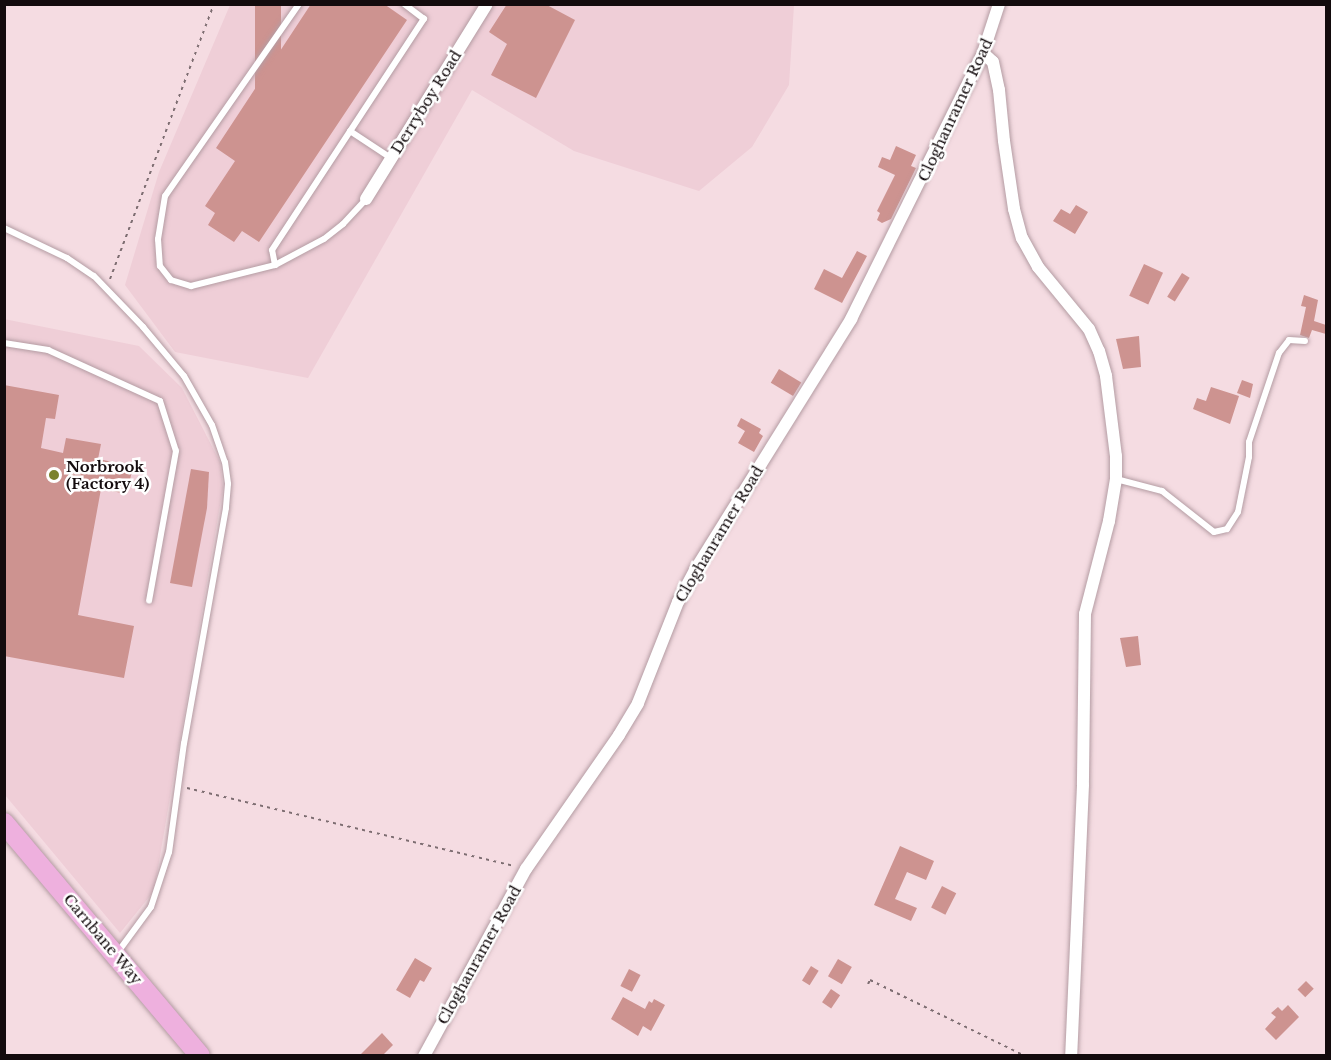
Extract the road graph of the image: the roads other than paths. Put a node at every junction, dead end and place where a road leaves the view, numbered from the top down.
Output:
1 (300, 4) edge
2 (404, 4) edge
3 (487, 4) edge
4 (999, 4) edge
5 (983, 53) junction
6 (350, 131) junction
7 (392, 158) junction
8 (366, 199) joint
9 (4, 228) edge
10 (275, 265) junction
11 (1305, 341) dead end
12 (4, 343) edge
13 (1116, 479) junction
14 (149, 601) dead end
15 (4, 823) edge
16 (116, 955) junction
17 (200, 1056) edge
18 (424, 1056) edge
19 (1071, 1056) edge

1 - 10 lane
2 - 6 lane
3 - 7 street, Derryboy Road
4 - 5 street, Cloghanramer Road
5 - 13 street
5 - 18 street, Cloghanramer Road
6 - 7 lane
6 - 10 lane
7 - 8 street, Derryboy Road
8 - 10 lane
9 - 16 lane
11 - 13 lane
12 - 14 lane
13 - 19 street
15 - 16 highway, Carnbane Way
16 - 17 highway, Carnbane Way

